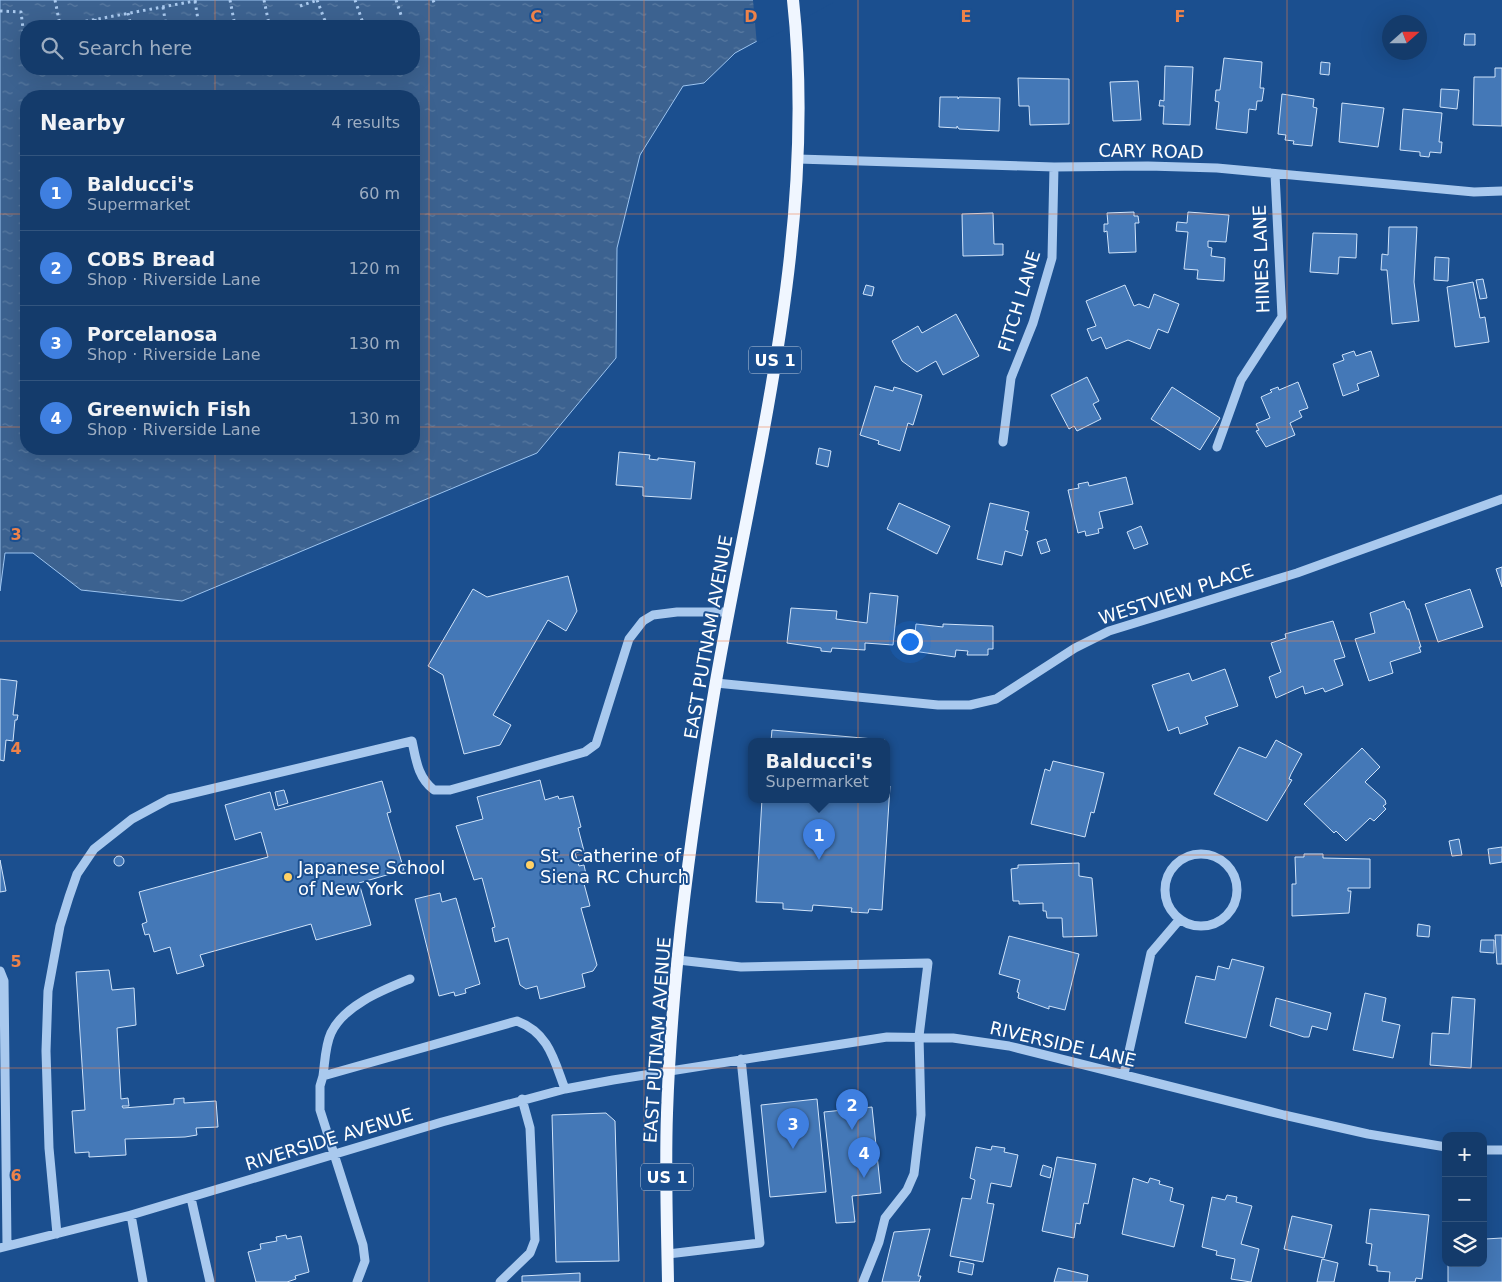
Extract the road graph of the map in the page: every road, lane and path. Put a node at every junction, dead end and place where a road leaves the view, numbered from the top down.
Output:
1 (55, 0) edge
2 (197, 0) edge
3 (230, 0) edge
4 (264, 0) edge
5 (318, 0) edge
6 (355, 0) edge
7 (396, 0) edge
8 (433, 0) edge
9 (793, 0) edge
10 (435, 5) dead end
11 (300, 6) dead end
12 (163, 7) junction
13 (0, 11) edge
14 (128, 13) junction
15 (95, 18) joint
16 (402, 18) dead end
17 (23, 20) edge
18 (59, 20) edge
19 (85, 20) edge
20 (129, 20) edge
21 (165, 20) edge
22 (199, 20) edge
23 (234, 20) edge
24 (268, 20) edge
25 (325, 20) edge
26 (362, 20) edge
27 (798, 159) junction
28 (1054, 168) junction
29 (1274, 174) junction
30 (1502, 191) edge
31 (1003, 442) dead end
32 (1217, 447) dead end
33 (1502, 499) edge
34 (729, 612) junction
35 (716, 683) junction
36 (1180, 919) junction
37 (678, 960) junction
38 (0, 971) edge
39 (410, 979) dead end
40 (919, 1036) junction
41 (741, 1059) junction
42 (669, 1072) junction
43 (1124, 1074) junction
44 (324, 1076) junction
45 (565, 1089) junction
46 (522, 1099) junction
47 (1442, 1146) edge
48 (1487, 1150) edge
49 (1502, 1150) edge
50 (335, 1156) junction
51 (191, 1198) junction
52 (131, 1215) junction
53 (58, 1234) junction
54 (3, 1247) edge
55 (668, 1254) junction
56 (143, 1282) edge
57 (210, 1282) edge
58 (357, 1282) edge
59 (500, 1282) edge
60 (668, 1282) edge
61 (863, 1282) edge

1 - 18 path
2 - 12 path
2 - 22 path
3 - 23 path
4 - 24 path
5 - 11 path
5 - 25 path
6 - 26 path
7 - 16 path
8 - 10 path
9 - 27 main road, EAST PUTNAM AVENUE / US 1
12 - 14 path
12 - 21 path
13 - 17 path
14 - 15 path
14 - 20 path
15 - 19 path
27 - 28 street, CARY ROAD
27 - 34 main road, EAST PUTNAM AVENUE / US 1
28 - 29 street, CARY ROAD
28 - 31 street, FITCH LANE
29 - 30 street, CARY ROAD
29 - 32 street, HINES LANE
33 - 35 street, WESTVIEW PLACE
34 - 35 main road, EAST PUTNAM AVENUE / US 1
34 - 53 street
35 - 37 main road, EAST PUTNAM AVENUE / US 1
36 - 36 street
36 - 43 street
37 - 40 street
37 - 42 main road, EAST PUTNAM AVENUE / US 1
38 - 54 street
39 - 44 street
40 - 41 street, RIVERSIDE LANE
40 - 43 street, RIVERSIDE LANE
40 - 61 street
41 - 42 street, RIVERSIDE LANE
41 - 55 street
42 - 45 street, RIVERSIDE AVENUE
42 - 55 main road, EAST PUTNAM AVENUE / US 1
43 - 47 street, RIVERSIDE LANE
44 - 45 street
44 - 50 street
45 - 46 street, RIVERSIDE AVENUE
46 - 50 street, RIVERSIDE AVENUE
46 - 59 street
48 - 49 street
50 - 51 street, RIVERSIDE AVENUE
50 - 58 street
51 - 52 street, RIVERSIDE AVENUE
51 - 57 street
52 - 53 street, RIVERSIDE AVENUE
52 - 56 street
53 - 54 street, RIVERSIDE AVENUE
55 - 60 main road, EAST PUTNAM AVENUE / US 1

